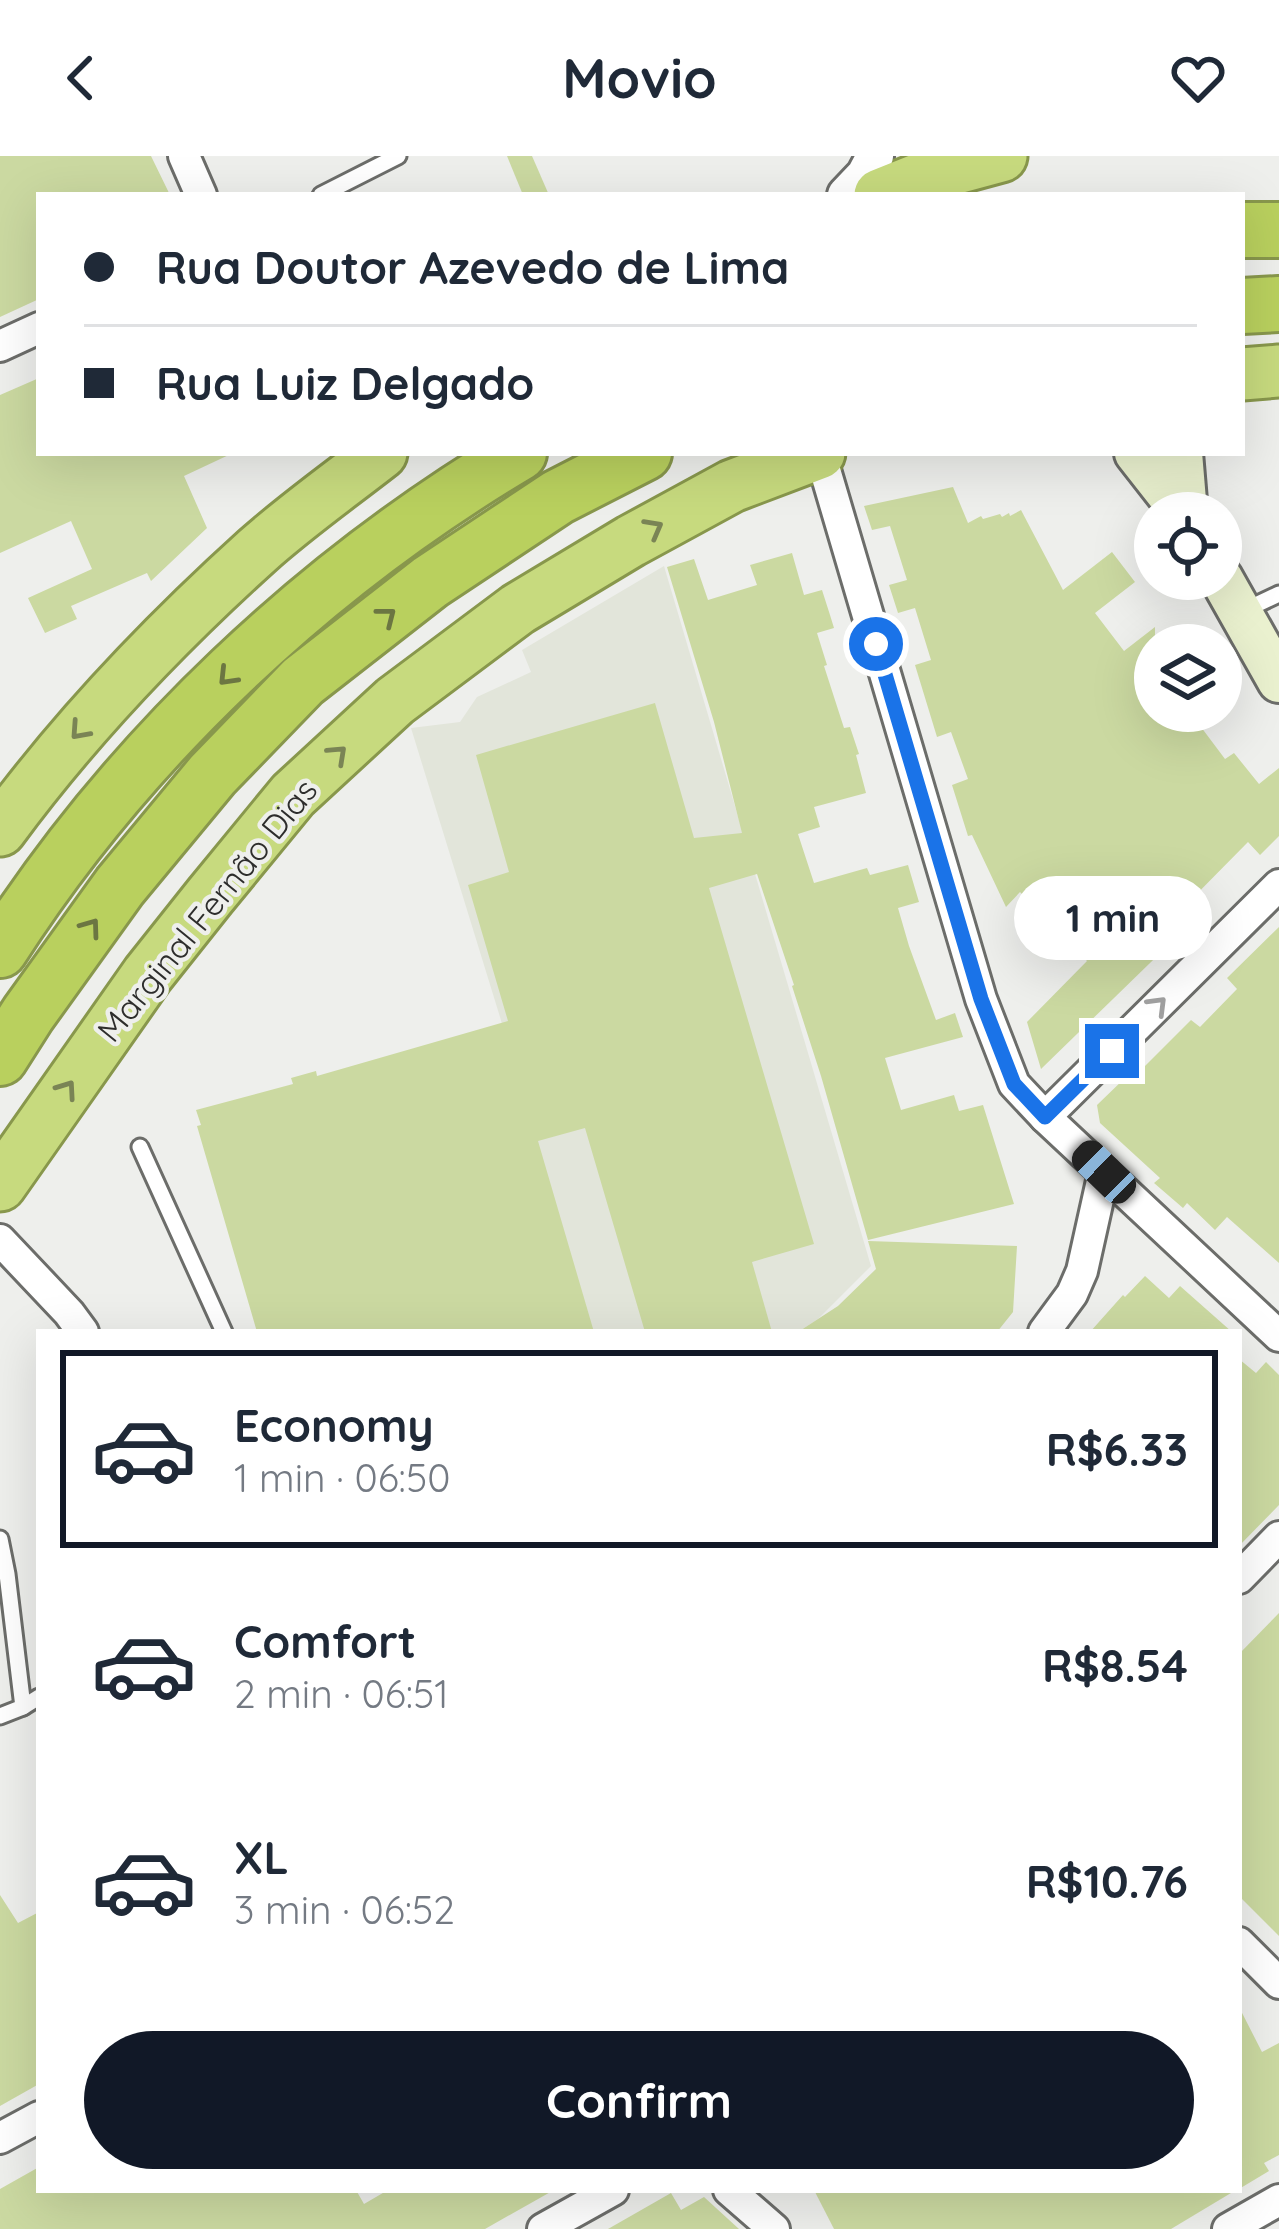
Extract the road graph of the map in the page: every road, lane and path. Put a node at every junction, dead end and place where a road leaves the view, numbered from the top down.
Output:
1 (184, 156) edge
2 (398, 156) edge
3 (875, 156) edge
4 (989, 156) edge
5 (1001, 156) edge
6 (200, 192) edge
7 (326, 192) edge
8 (849, 192) edge
9 (887, 192) edge
10 (1245, 230) edge
11 (1279, 230) edge
12 (1279, 304) edge
13 (1245, 306) edge
14 (36, 329) edge
15 (0, 346) edge
16 (1279, 372) edge
17 (1245, 374) edge
18 (1245, 384) edge
19 (377, 456) edge
20 (514, 456) edge
21 (638, 456) edge
22 (811, 456) edge
23 (820, 456) edge
24 (1138, 456) edge
25 (1181, 456) edge
26 (1168, 492) edge
27 (1184, 492) edge
28 (1279, 594) edge
29 (1242, 595) edge
30 (1234, 600) edge
31 (1279, 680) edge
32 (0, 830) edge
33 (1279, 885) edge
34 (0, 950) edge
35 (0, 1058) edge
36 (1045, 1117) junction
37 (140, 1147) dead end
38 (1104, 1172) junction
39 (0, 1185) edge
40 (0, 1240) edge
41 (81, 1329) edge
42 (223, 1329) edge
43 (1046, 1329) edge
44 (1279, 1336) edge
45 (1279, 1537) edge
46 (0, 1539) edge
47 (1242, 1575) edge
48 (36, 1699) edge
49 (23, 1707) junction
50 (0, 1716) edge
51 (1242, 1946) edge
52 (1279, 1984) edge
53 (36, 2119) edge
54 (0, 2138) edge
55 (608, 2193) edge
56 (732, 2193) edge
57 (1279, 2200) edge
58 (544, 2229) edge
59 (774, 2229) edge
60 (1228, 2229) edge

1 - 6 street
2 - 7 lane
3 - 8 street
4 - 5 highway
4 - 9 highway
10 - 11 highway
12 - 13 highway
14 - 15 street
16 - 17 highway
16 - 18 main road
19 -> 32 highway
20 -> 34 highway
35 -> 21 highway
39 -> 22 highway, Marginal Fernão Dias
23 - 36 street
24 - 26 main road
25 - 27 main road
28 - 29 lane
30 - 31 main road
36 -> 33 street
36 - 38 street
37 - 42 lane
38 - 43 street
38 - 44 street
40 - 41 street
45 - 47 street
46 - 49 lane
48 - 49 lane
49 - 50 lane
51 - 52 street
53 - 54 street
55 - 58 street
56 - 59 street
57 - 60 street

